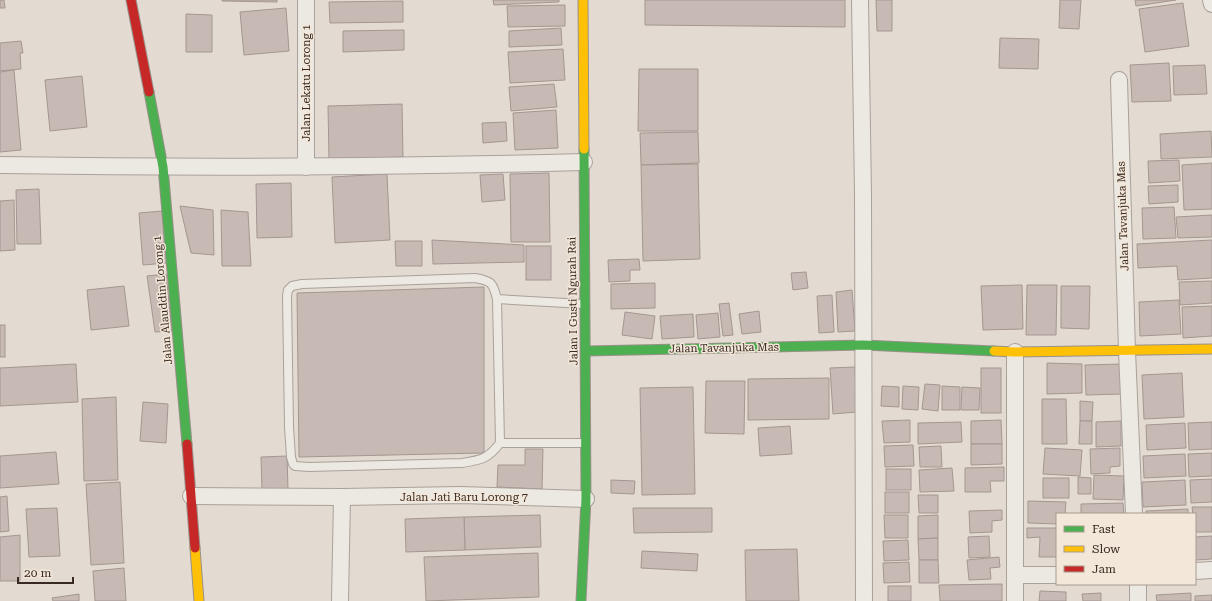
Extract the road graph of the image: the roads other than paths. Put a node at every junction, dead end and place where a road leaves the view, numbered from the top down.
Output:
1 (131, 0) edge
2 (306, 0) edge
3 (583, 0) edge
4 (860, 0) edge
5 (1211, 0) edge
6 (1212, 4) edge
7 (1119, 80) dead end
8 (584, 162) junction
9 (0, 165) edge
10 (163, 167) junction
11 (306, 167) junction
12 (497, 299) junction
13 (585, 304) junction
14 (863, 345) junction
15 (1212, 349) edge
16 (586, 351) junction
17 (1127, 351) junction
18 (1015, 352) junction
19 (500, 443) junction
20 (586, 443) junction
21 (191, 496) junction
22 (342, 497) junction
23 (586, 499) junction
24 (1134, 513) edge
25 (1212, 570) edge
26 (1196, 571) edge
27 (1056, 575) edge
28 (1016, 576) junction
29 (1138, 585) edge
30 (199, 601) edge
31 (340, 601) edge
32 (581, 601) edge
33 (864, 601) edge
34 (1015, 601) edge
35 (1138, 601) edge

1 - 10 street, Jalan Alauddin Lorong 1
2 - 11 street, Jalan Lekatu Lorong 1
3 - 8 street, Jalan I Gusti Ngurah Rai
4 - 14 street
5 - 6 street
7 - 17 street, Jalan Tavanjuka Mas
8 - 11 street
8 - 13 street, Jalan I Gusti Ngurah Rai
9 - 10 street
10 - 11 street
10 - 21 street, Jalan Alauddin Lorong 1
12 - 13 lane
12 - 19 lane
12 - 19 lane
13 - 16 street, Jalan I Gusti Ngurah Rai
14 - 16 street, Jalan Tavanjuka Mas
14 - 18 street, Jalan Tavanjuka Mas
14 - 33 street
15 - 17 street, Jalan Tavanjuka Mas
16 - 20 street, Jalan I Gusti Ngurah Rai
17 - 18 street, Jalan Tavanjuka Mas
17 - 24 street, Jalan Tavanjuka Mas
18 - 28 street
19 - 20 lane
20 - 23 street, Jalan I Gusti Ngurah Rai
21 - 22 street, Jalan Jati Baru Lorong 7
21 - 30 street, Jalan Alauddin Lorong 1
22 - 23 street, Jalan Jati Baru Lorong 7
22 - 31 street
23 - 32 street, Jalan I Gusti Ngurah Rai
25 - 26 street
27 - 28 street
28 - 34 street
29 - 35 street

